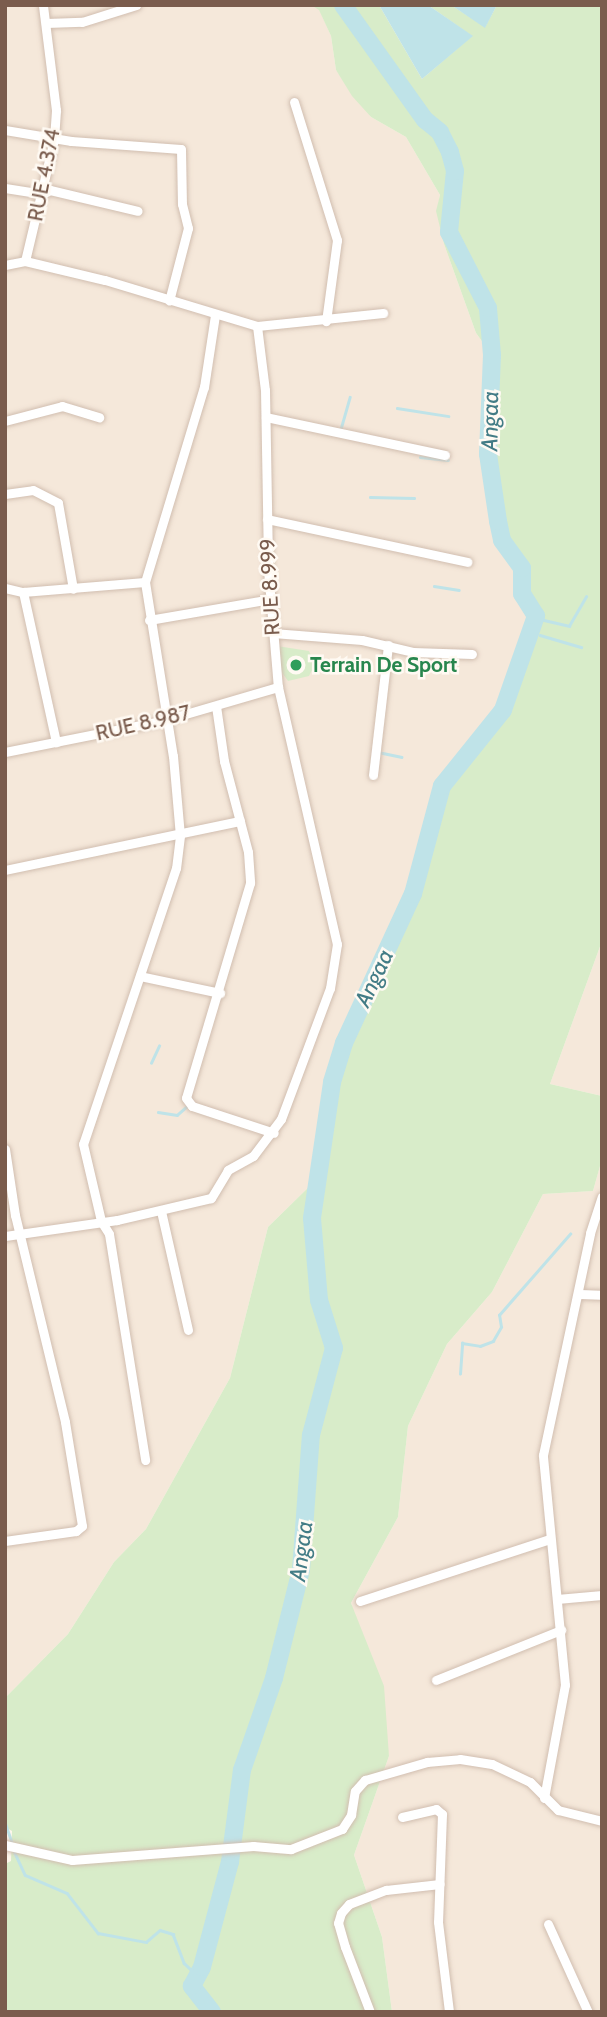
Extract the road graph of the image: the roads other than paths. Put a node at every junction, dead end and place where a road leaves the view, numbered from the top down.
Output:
1 (43, 5) edge
2 (136, 5) edge
3 (46, 23) junction
4 (294, 102) dead end
5 (5, 130) edge
6 (54, 139) junction
7 (5, 188) edge
8 (42, 194) junction
9 (138, 211) dead end
10 (25, 261) junction
11 (5, 265) edge
12 (169, 301) junction
13 (383, 313) dead end
14 (215, 315) junction
15 (326, 321) junction
16 (257, 326) junction
17 (99, 417) dead end
18 (266, 417) junction
19 (5, 421) edge
20 (445, 455) dead end
21 (5, 494) edge
22 (267, 519) junction
23 (467, 562) dead end
24 (145, 582) junction
25 (5, 588) edge
26 (73, 589) junction
27 (23, 592) junction
28 (270, 599) junction
29 (149, 620) junction
30 (273, 633) junction
31 (388, 645) junction
32 (472, 654) dead end
33 (278, 687) junction
34 (216, 706) junction
35 (166, 720) junction
36 (57, 742) junction
37 (5, 752) edge
38 (373, 775) dead end
39 (240, 821) junction
40 (180, 836) junction
41 (5, 870) edge
42 (140, 976) junction
43 (220, 993) junction
44 (274, 1133) junction
45 (5, 1149) edge
46 (602, 1197) edge
47 (161, 1211) junction
48 (101, 1221) junction
49 (20, 1234) junction
50 (5, 1236) edge
51 (578, 1294) junction
52 (602, 1295) edge
53 (188, 1330) dead end
54 (145, 1460) dead end
55 (551, 1539) junction
56 (5, 1541) edge
57 (602, 1595) edge
58 (557, 1599) junction
59 (360, 1601) dead end
60 (561, 1630) junction
61 (436, 1680) dead end
62 (544, 1798) junction
63 (402, 1817) dead end
64 (602, 1821) edge
65 (5, 1845) edge
66 (440, 1884) junction
67 (548, 1924) dead end
68 (370, 2012) edge
69 (449, 2012) edge
70 (588, 2012) edge

1 - 3 street, RUE 4.374
2 - 3 street
3 - 6 street, RUE 4.374
4 - 15 street
5 - 6 street
6 - 8 street, RUE 4.374
6 - 12 street
7 - 8 street
8 - 9 street
8 - 10 street, RUE 4.374
10 - 11 street
10 - 12 street
12 - 14 street
13 - 15 street
14 - 16 street
14 - 24 street
15 - 16 street
16 - 18 street, RUE 8.999
17 - 19 street
18 - 20 street
18 - 22 street, RUE 8.999
21 - 26 street
22 - 23 street
22 - 28 street, RUE 8.999
24 - 26 street
24 - 29 street
25 - 27 street
26 - 27 street
27 - 36 street
28 - 29 street
28 - 30 street, RUE 8.999
29 - 35 street
30 - 31 street
30 - 33 street, RUE 8.999
31 - 32 street
31 - 38 street
33 - 34 street, RUE 8.987
33 - 44 street, RUE 8.999
34 - 35 street, RUE 8.987
34 - 39 street
35 - 36 street, RUE 8.987
35 - 40 street
36 - 37 street, RUE 8.987
39 - 40 street
39 - 43 street
40 - 41 street
40 - 42 street
42 - 43 street
42 - 48 street
43 - 44 street
44 - 47 street
45 - 49 street
46 - 51 street
47 - 48 street
47 - 53 street
48 - 49 street
48 - 54 street
49 - 50 street
49 - 56 street
51 - 52 street
51 - 55 street
55 - 58 street
55 - 59 street
57 - 58 street
58 - 60 street
60 - 61 street
60 - 62 street
62 - 64 street
62 - 65 street
63 - 66 street
66 - 68 street
66 - 69 street
67 - 70 street

